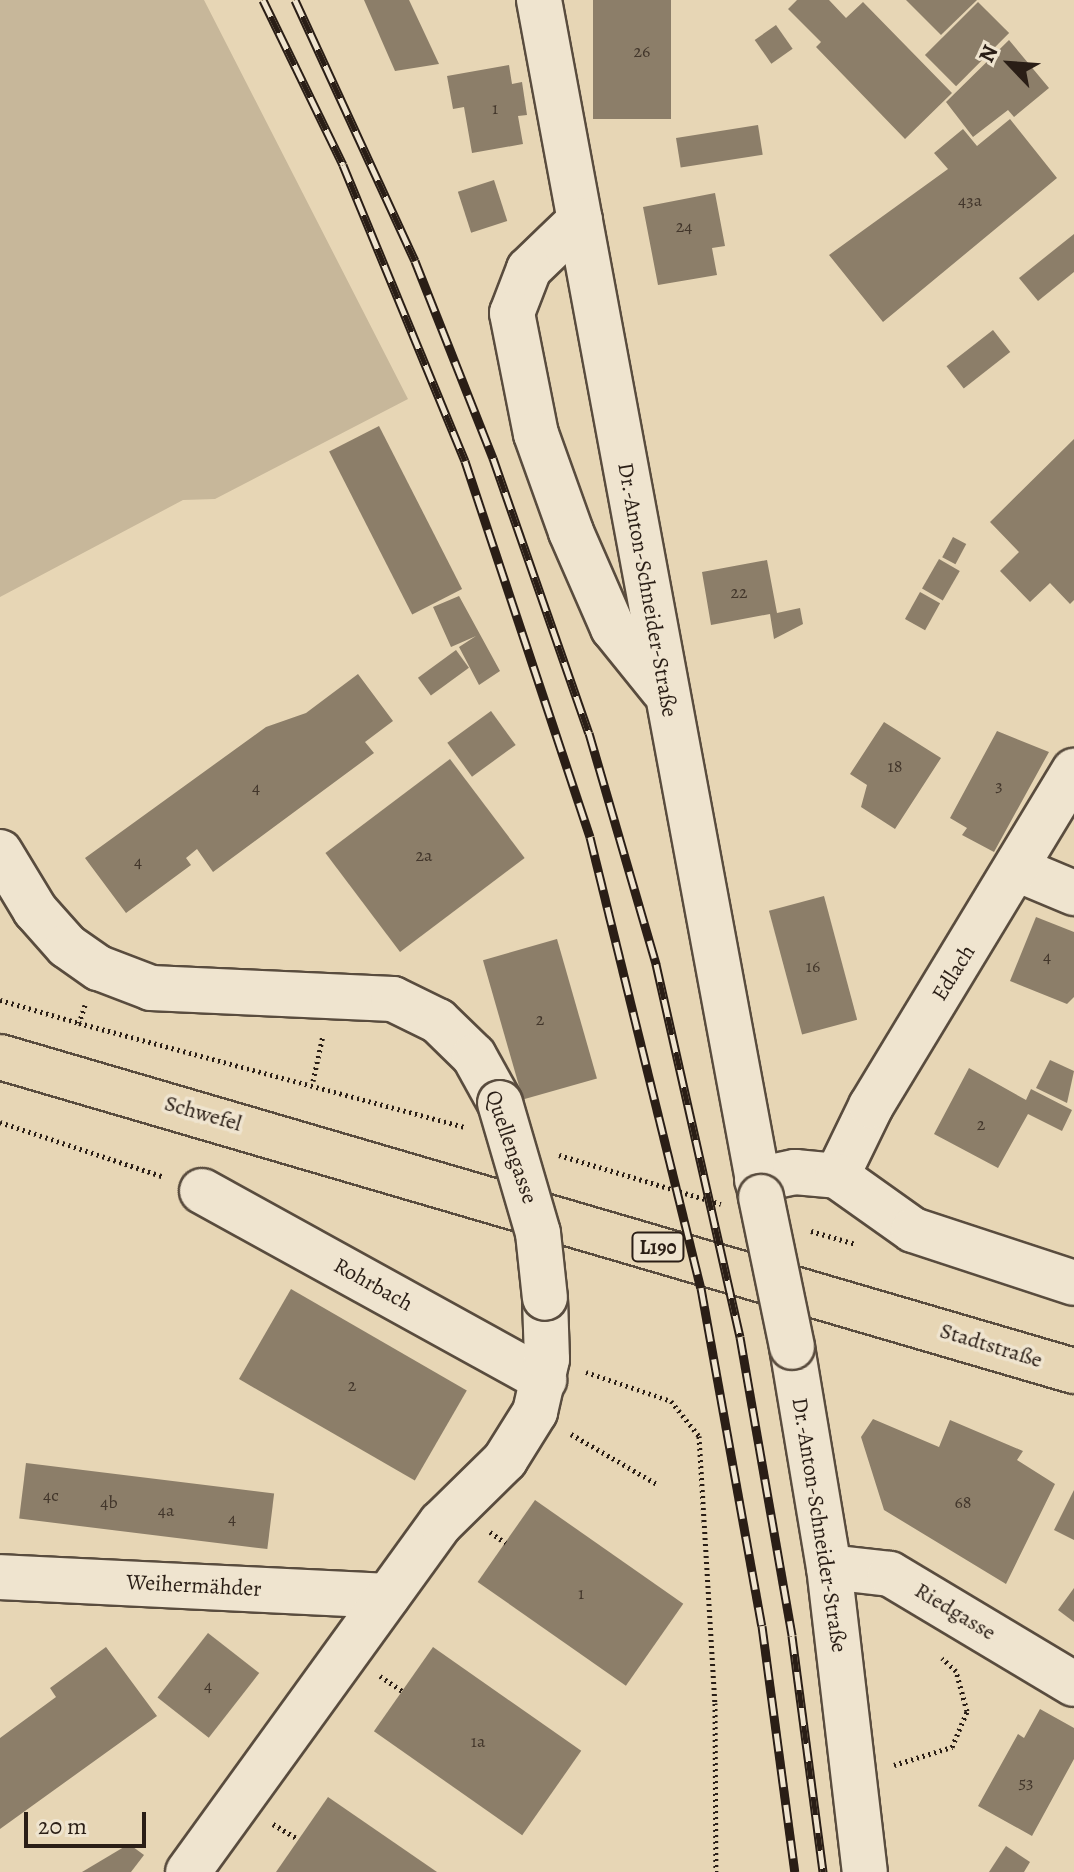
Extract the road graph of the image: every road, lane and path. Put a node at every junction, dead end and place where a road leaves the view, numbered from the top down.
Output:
1 (539, 0) edge
2 (580, 220) junction
3 (666, 694) junction
4 (1074, 771) edge
5 (0, 852) edge
6 (1019, 870) junction
7 (1074, 893) edge
8 (0, 1000) edge
9 (79, 1023) dead end
10 (137, 1039) dead end
11 (0, 1057) edge
12 (490, 1117) junction
13 (0, 1122) edge
14 (556, 1154) dead end
15 (837, 1176) junction
16 (202, 1191) joint
17 (752, 1195) junction
18 (798, 1227) dead end
19 (859, 1245) dead end
20 (1074, 1283) edge
21 (909, 1321) joint
22 (1074, 1371) edge
23 (542, 1384) junction
24 (657, 1484) dead end
25 (829, 1567) junction
26 (0, 1577) edge
27 (388, 1596) junction
28 (938, 1653) dead end
29 (1074, 1684) edge
30 (853, 1771) junction
31 (188, 1872) edge
32 (716, 1872) edge
33 (865, 1872) edge

1 - 2 street, Dr.-Anton-Schneider-Straße
2 - 3 street, Dr.-Anton-Schneider-Straße
2 - 3 street
3 - 17 street, Dr.-Anton-Schneider-Straße
4 - 6 street, Edlach
5 - 12 street, Quellengasse
6 - 7 street
6 - 15 street, Edlach
8 - 9 path
10 - 12 path
11 - 21 main road, Schwefel / L190
12 - 23 street, Quellengasse, bridge
13 - 16 path
14 - 17 path
15 - 17 street
15 - 20 street
16 - 23 street, Rohrbach
17 - 25 street, Dr.-Anton-Schneider-Straße, bridge
18 - 19 path
21 - 22 main road, Stadtstraße / L190
23 - 24 path
23 - 27 street
23 - 32 path
25 - 29 street, Riedgasse
25 - 30 street, Dr.-Anton-Schneider-Straße
26 - 27 street, Weihermähder
27 - 31 street
28 - 30 path
30 - 33 street, Dr.-Anton-Schneider-Straße

